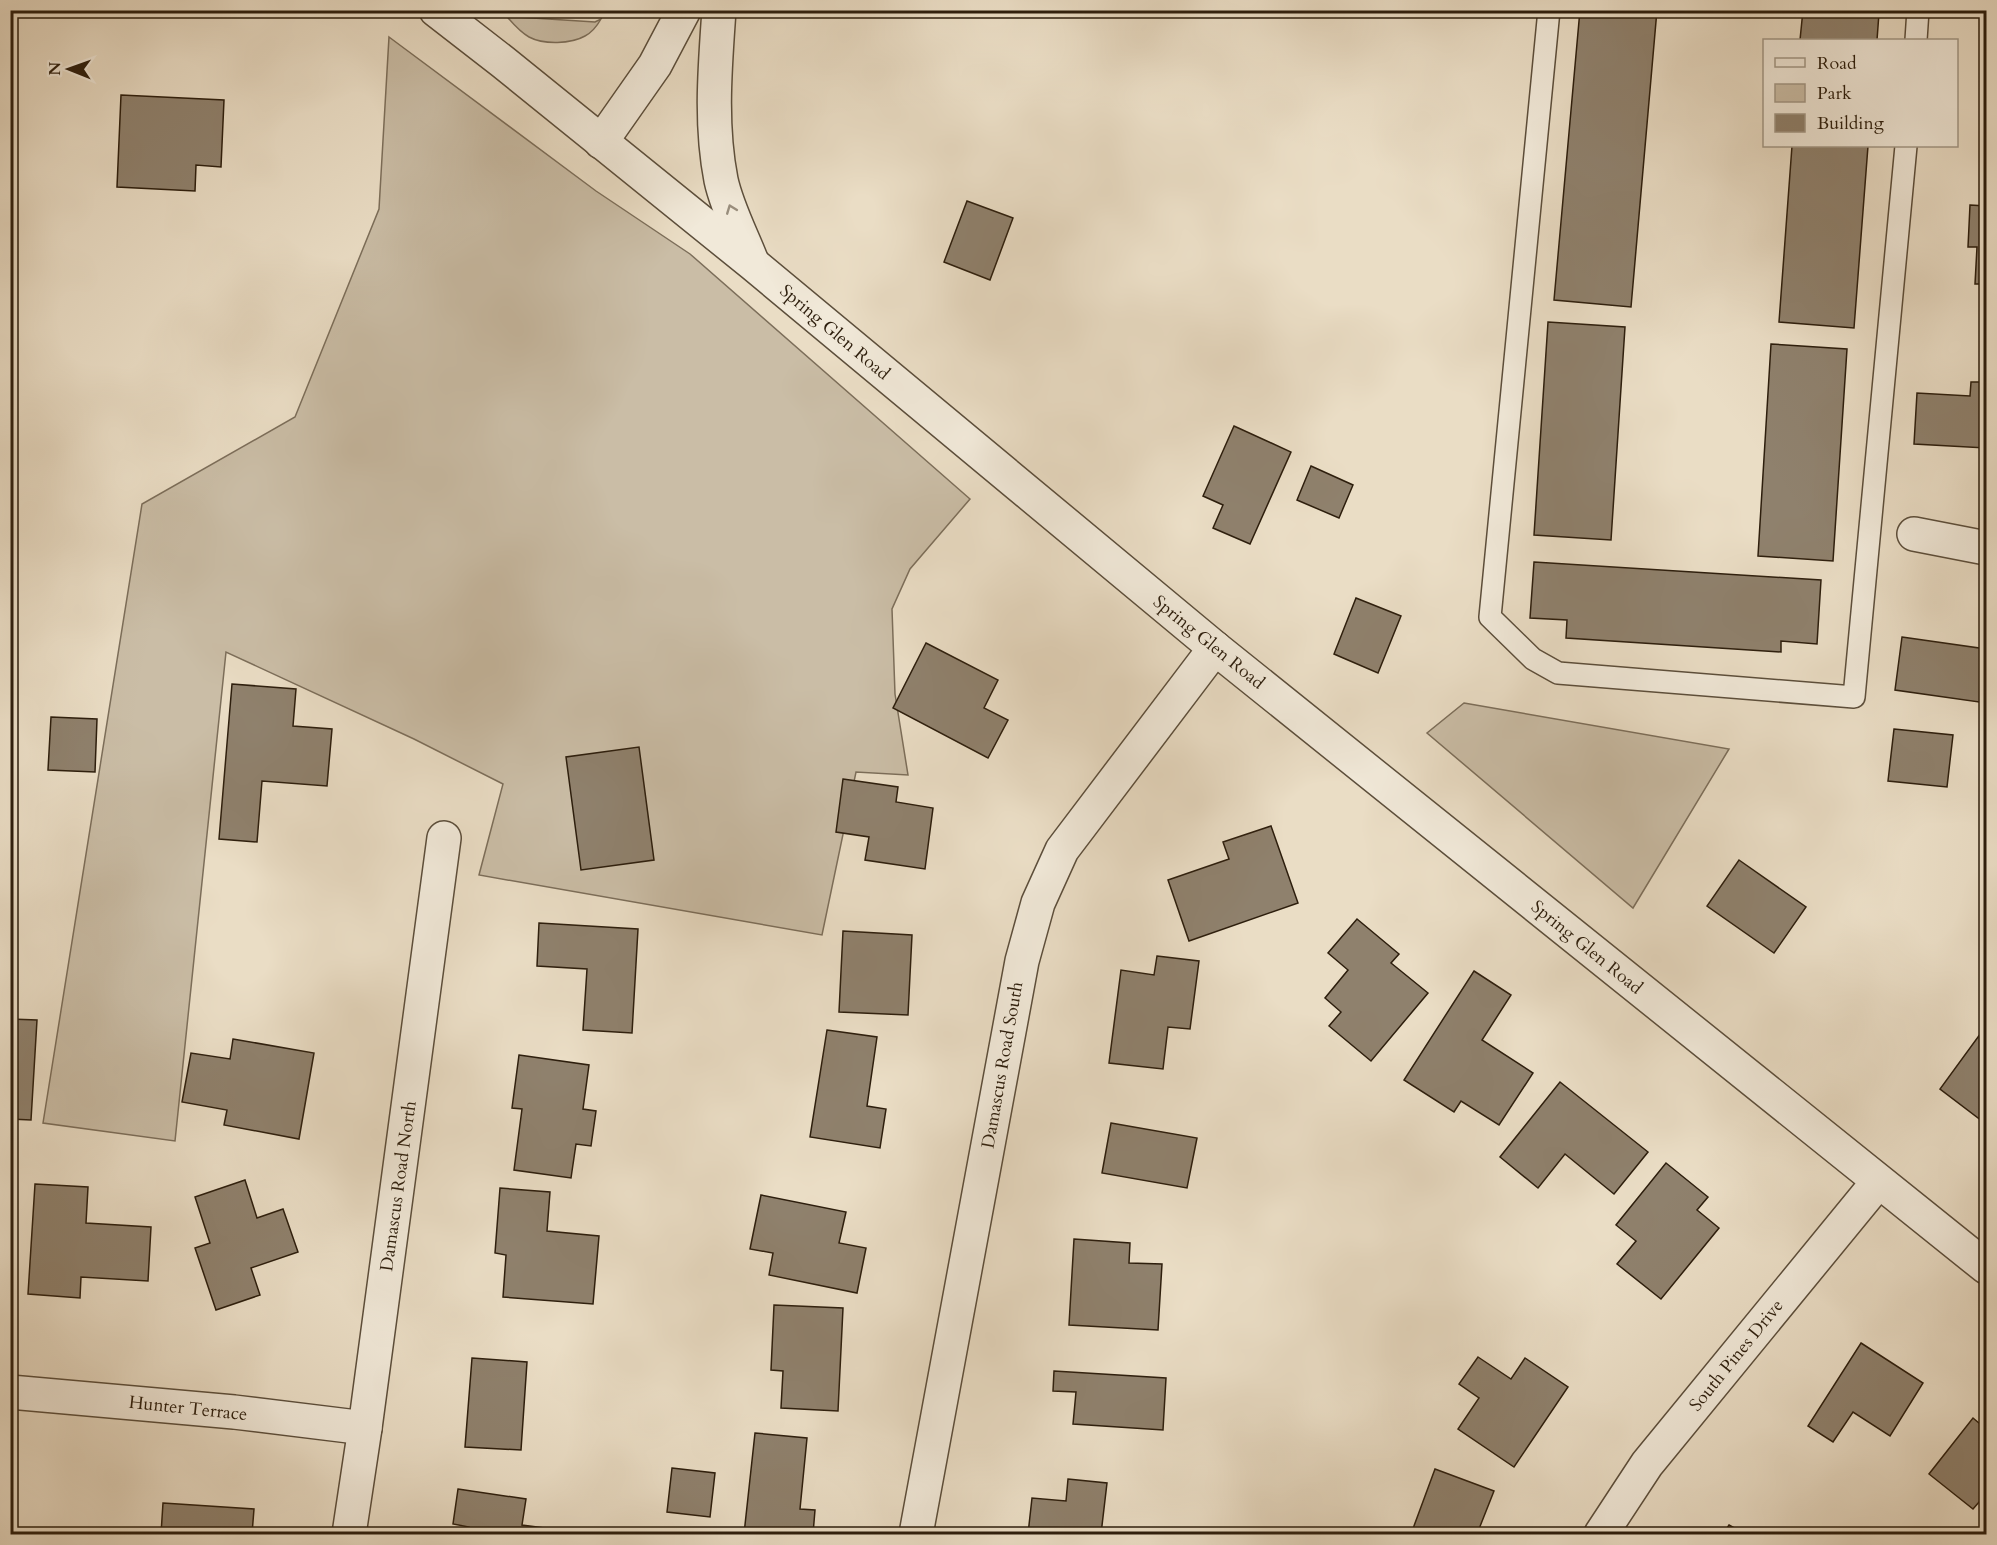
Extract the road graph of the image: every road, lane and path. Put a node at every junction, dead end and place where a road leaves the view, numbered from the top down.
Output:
1 (684, 10) edge
2 (719, 10) edge
3 (1549, 10) edge
4 (1918, 10) edge
5 (447, 14) edge
6 (1916, 39) edge
7 (601, 142) junction
8 (1906, 147) edge
9 (753, 264) junction
10 (1914, 534) dead end
11 (1986, 548) edge
12 (1215, 648) junction
13 (444, 838) dead end
14 (1878, 1182) junction
15 (1986, 1267) edge
16 (10, 1392) edge
17 (365, 1428) junction
18 (349, 1534) edge
19 (916, 1534) edge
20 (1601, 1534) edge

1 - 7 street
9 -> 2 street
3 - 8 lane
4 - 6 lane
5 - 7 street, Spring Glen Road
7 - 9 street, Spring Glen Road
9 - 12 street, Spring Glen Road
10 - 11 street
12 - 14 street, Spring Glen Road
12 - 19 street, Damascus Road South
13 - 17 street, Damascus Road North
14 - 15 street, Spring Glen Road
14 - 20 street, South Pines Drive
16 - 17 street, Hunter Terrace
17 - 18 street, Damascus Road North

